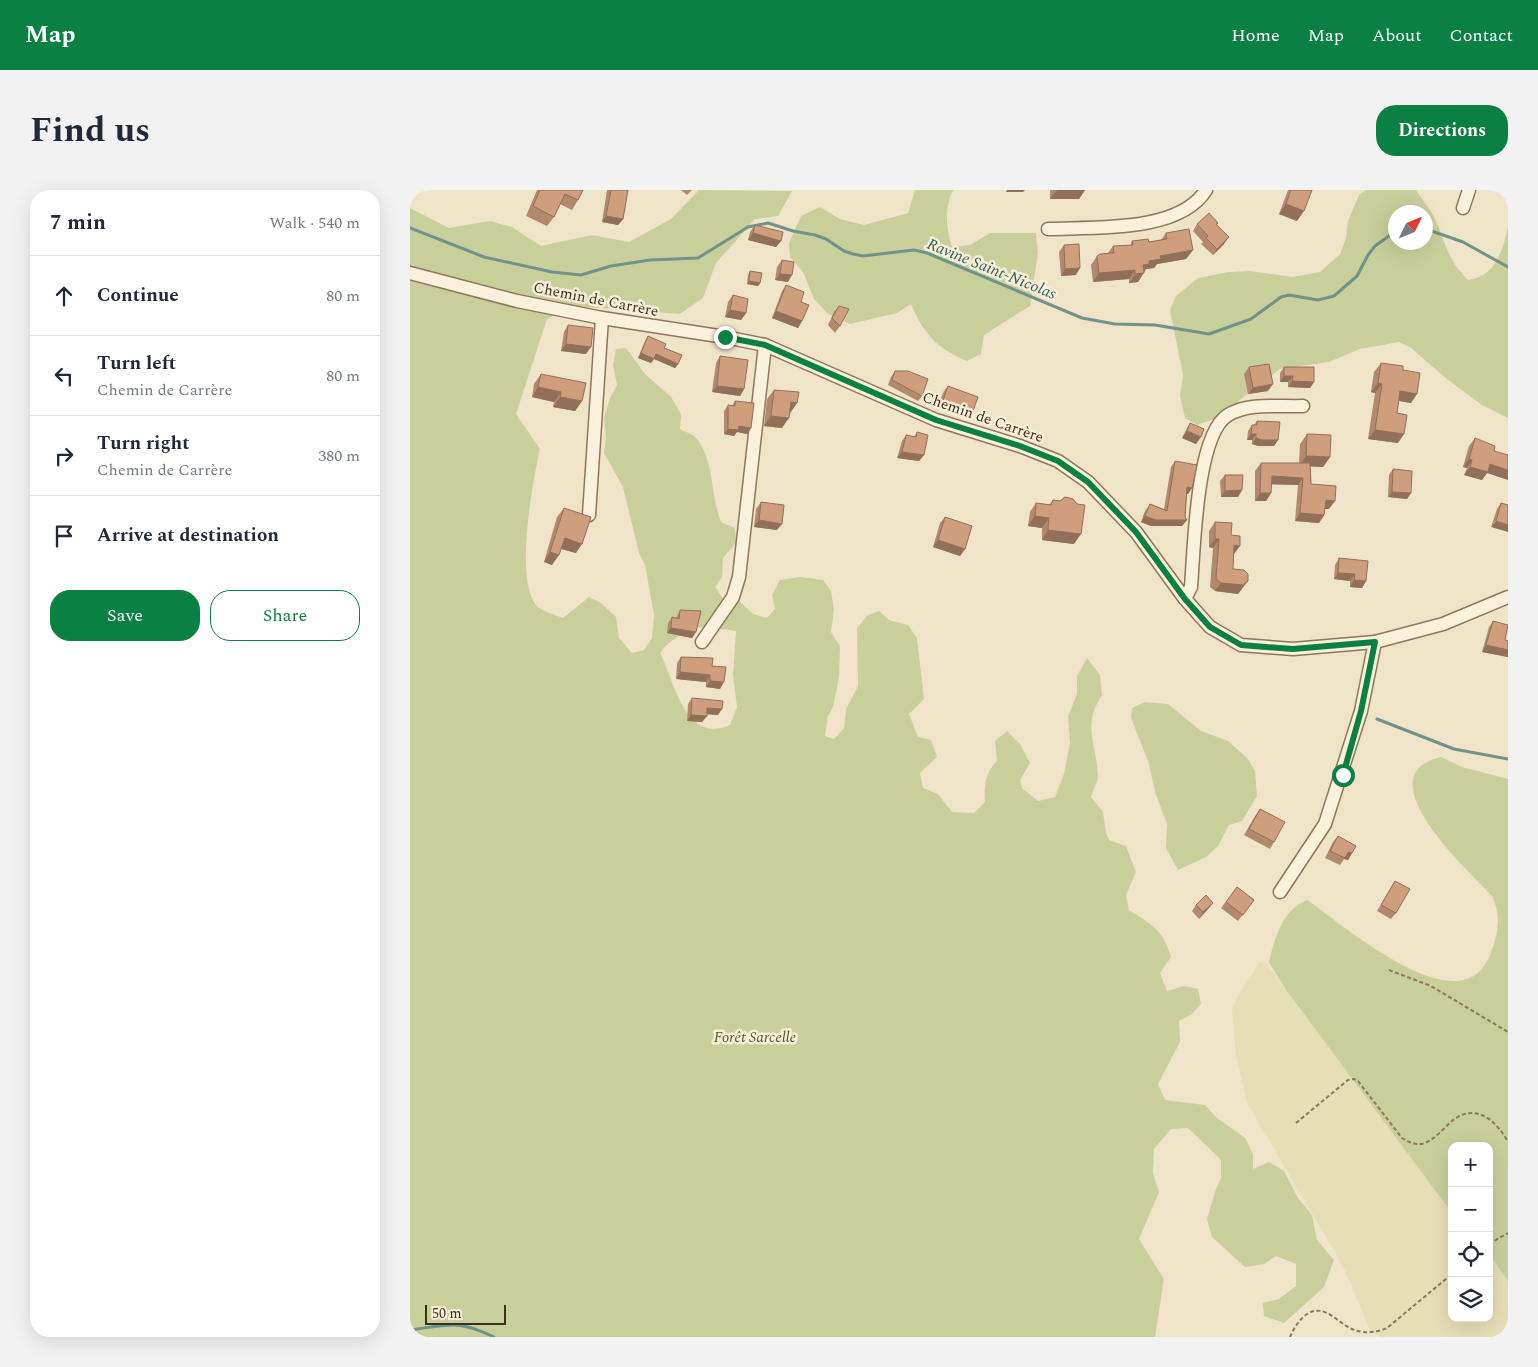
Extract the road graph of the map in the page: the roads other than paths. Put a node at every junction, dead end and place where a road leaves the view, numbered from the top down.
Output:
1 (1206, 190) edge
2 (1469, 190) edge
3 (1463, 208) dead end
4 (1048, 229) dead end
5 (410, 273) edge
6 (602, 318) junction
7 (765, 345) junction
8 (1303, 406) dead end
9 (589, 515) edge
10 (1508, 597) edge
11 (1185, 599) junction
12 (702, 642) dead end
13 (1375, 642) junction
14 (1280, 892) dead end

1 - 4 street
2 - 3 street
5 - 6 street, Chemin de Carrère
6 - 7 street, Chemin de Carrère
6 - 9 street
7 - 11 street, Chemin de Carrère
7 - 12 street
8 - 11 street
10 - 13 street, Chemin de Carrère
11 - 13 street, Chemin de Carrère
13 - 14 street

